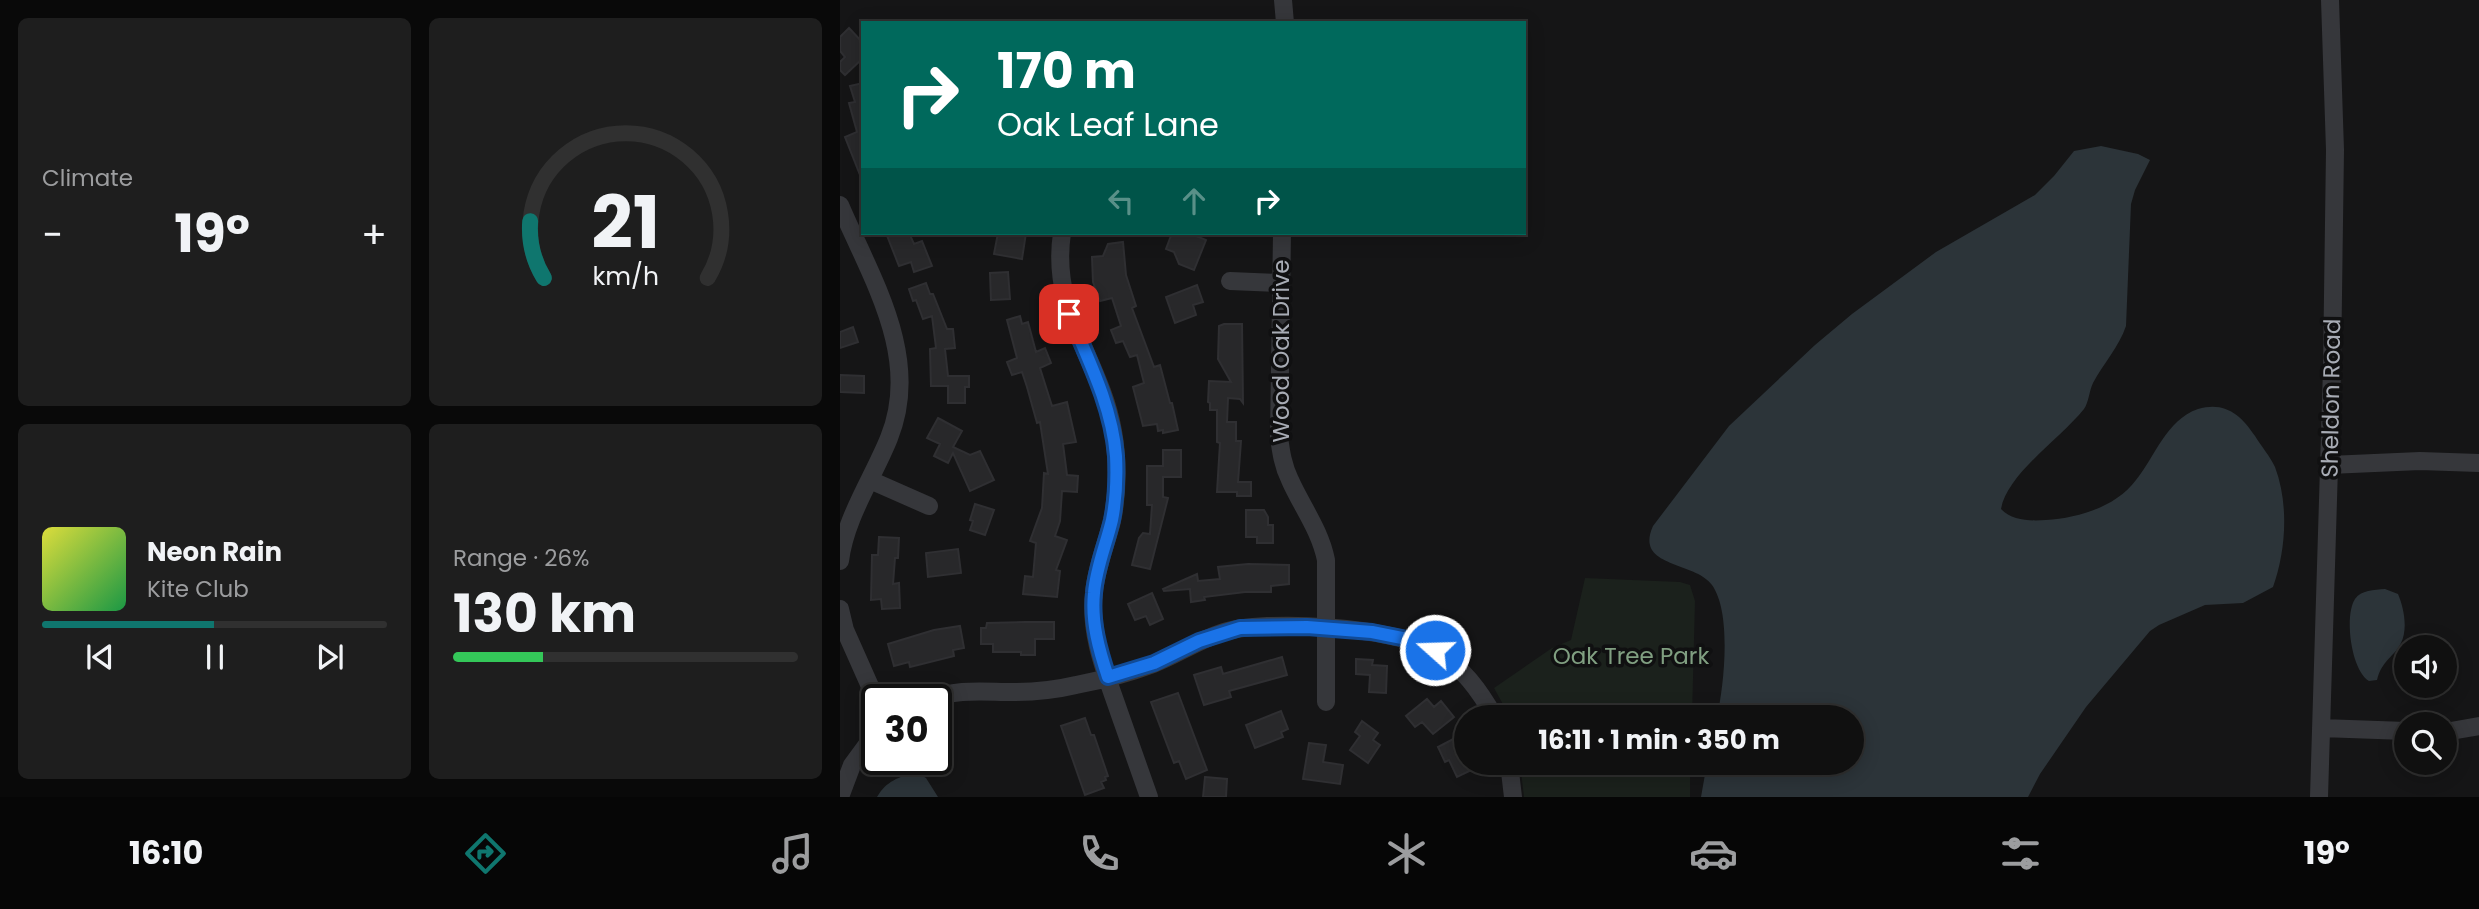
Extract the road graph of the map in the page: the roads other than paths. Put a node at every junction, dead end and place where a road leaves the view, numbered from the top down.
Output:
1 (1283, 0) edge
2 (2330, 0) edge
3 (1285, 21) edge
4 (840, 205) edge
5 (1062, 235) edge
6 (1282, 235) edge
7 (1230, 281) dead end
8 (1280, 283) junction
9 (2479, 463) edge
10 (2329, 465) junction
11 (870, 480) junction
12 (929, 506) dead end
13 (840, 561) edge
14 (840, 609) edge
15 (1326, 628) junction
16 (1108, 677) junction
17 (869, 684) edge
18 (952, 695) edge
19 (1326, 702) dead end
20 (1488, 705) edge
21 (2479, 726) edge
22 (2321, 728) junction
23 (2457, 730) edge
24 (2394, 731) edge
25 (861, 753) edge
26 (1510, 775) edge
27 (840, 796) edge
28 (1149, 797) edge
29 (1513, 797) edge
30 (2319, 797) edge

1 - 3 street
2 - 10 street, Sheldon Road
4 - 11 street
5 - 16 street
6 - 8 street, Wood Oak Drive
7 - 8 street
8 - 15 street, Wood Oak Drive
9 - 10 street
10 - 22 street, Sheldon Road
11 - 12 street
11 - 13 street
14 - 17 street
15 - 16 street
15 - 19 street, Wood Oak Drive
15 - 20 street
16 - 18 street
16 - 28 street
21 - 23 street
22 - 24 street
22 - 30 street, Sheldon Road
25 - 27 street
26 - 29 street

